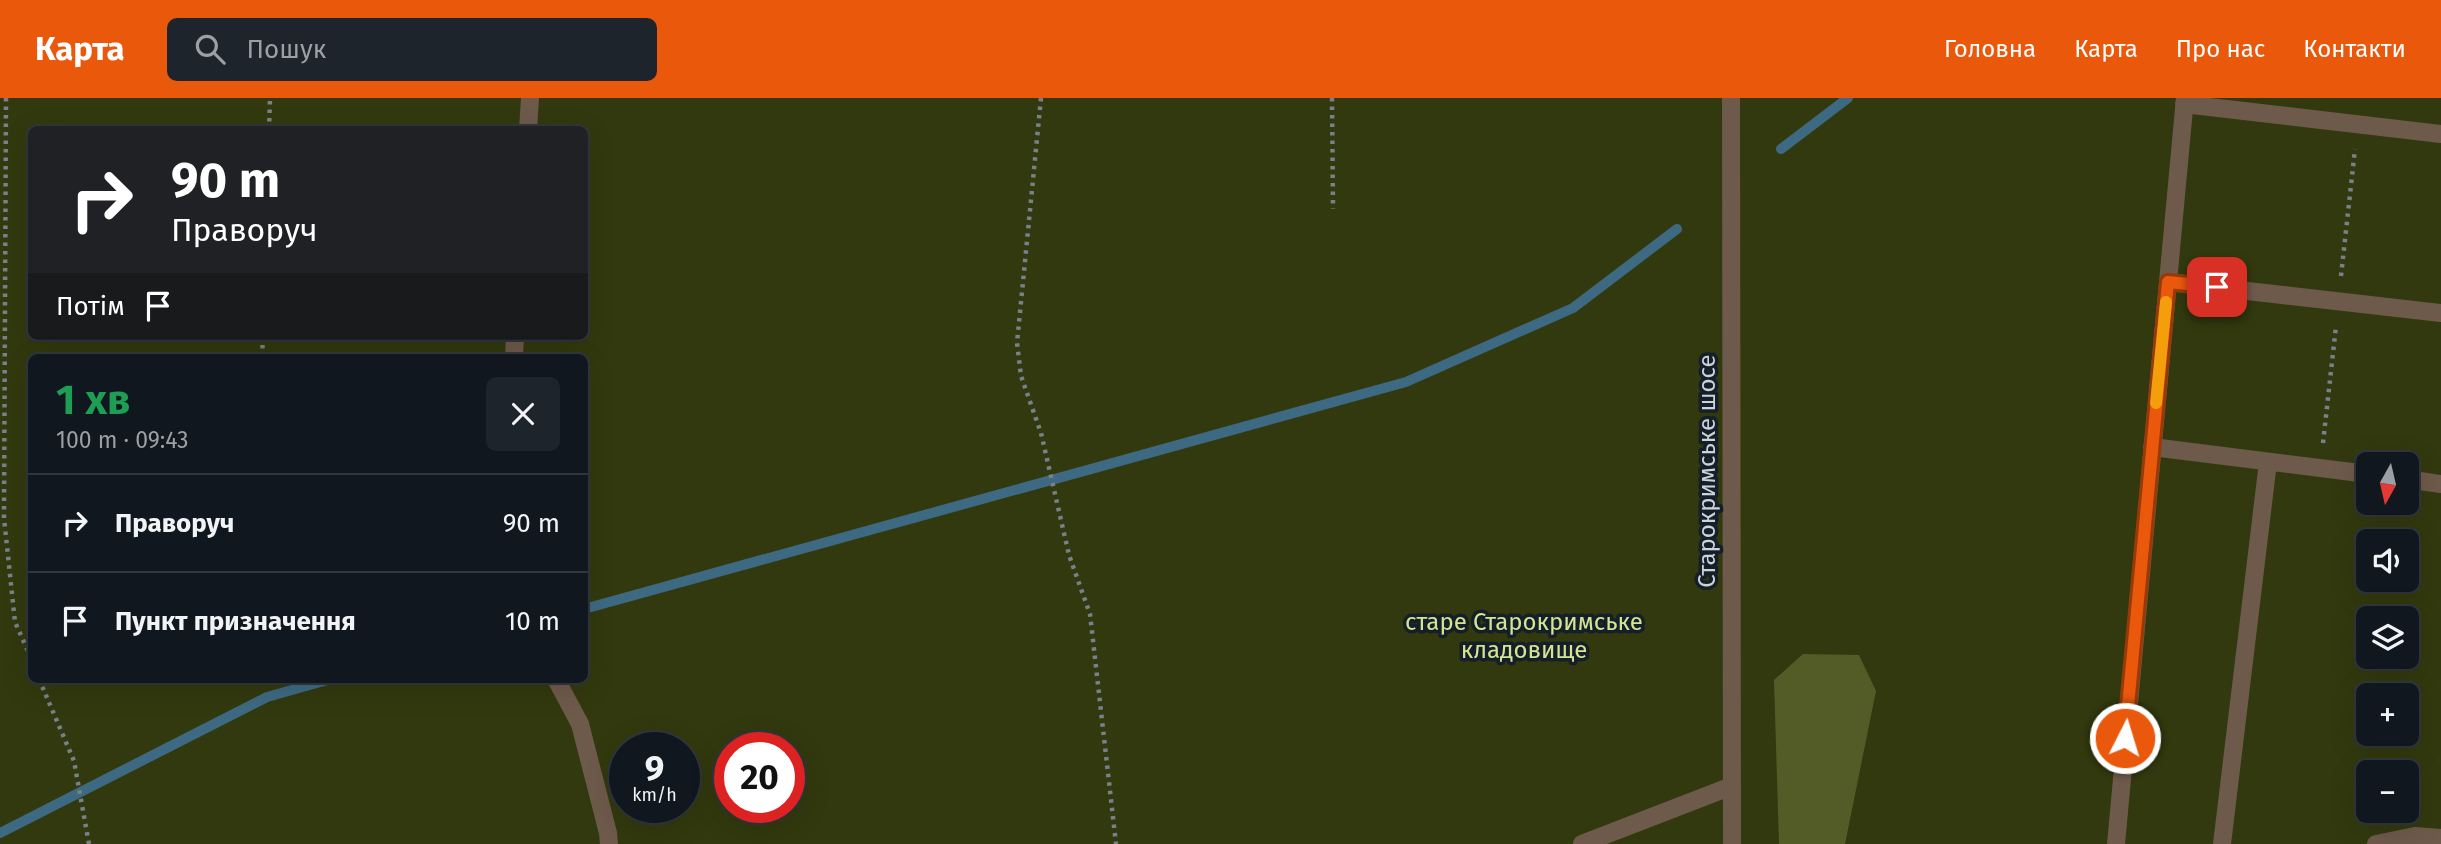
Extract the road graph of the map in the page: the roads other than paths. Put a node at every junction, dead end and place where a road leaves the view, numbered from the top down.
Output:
1 (530, 98) edge
2 (1731, 98) edge
3 (2184, 101) edge
4 (528, 126) edge
5 (2441, 134) edge
6 (2168, 282) junction
7 (2441, 313) edge
8 (2152, 447) junction
9 (2268, 461) junction
10 (2356, 472) edge
11 (2419, 481) edge
12 (2441, 484) edge
13 (558, 683) edge
14 (1732, 786) junction
15 (2441, 838) edge
16 (609, 844) edge
17 (1582, 844) edge
18 (1732, 844) edge
19 (2116, 844) edge
20 (2222, 844) edge
21 (2376, 844) edge

1 - 4 street
2 - 14 street, Старокримське шосе
3 - 5 street
3 - 6 street
6 - 7 street
6 - 8 street
8 - 9 street
8 - 19 street
9 - 10 street
9 - 20 street
11 - 12 street
13 - 16 street
14 - 17 street
14 - 18 street, Старокримське шосе
15 - 21 street

